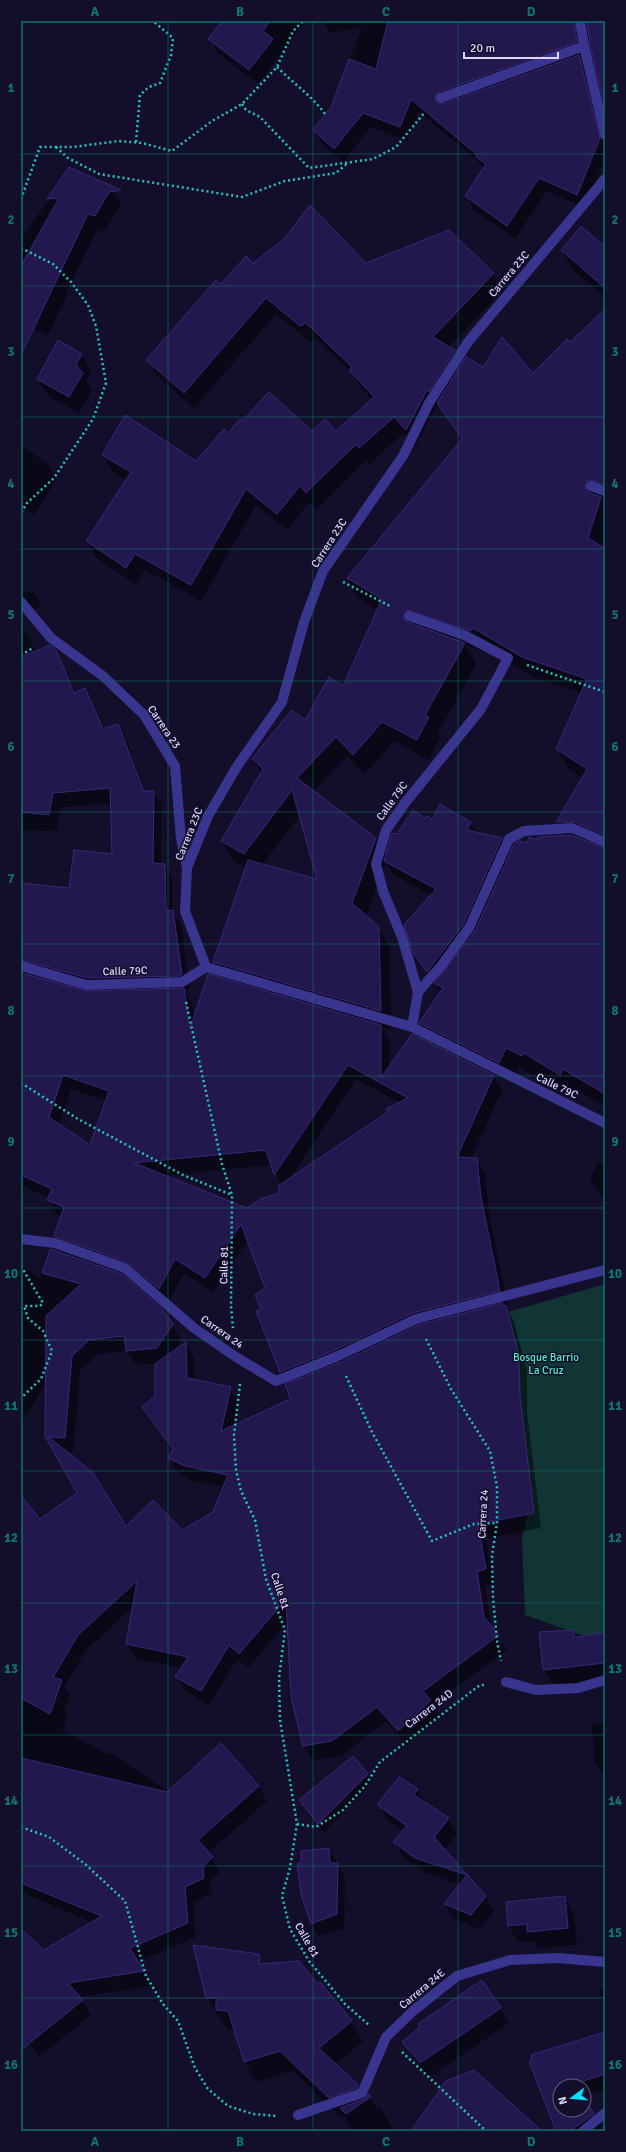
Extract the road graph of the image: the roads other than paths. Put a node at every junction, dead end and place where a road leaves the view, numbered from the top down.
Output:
1 (580, 21) edge
2 (584, 46) junction
3 (441, 98) road end
4 (605, 135) edge
5 (605, 179) edge
6 (591, 486) dead end
7 (605, 492) edge
8 (21, 602) edge
9 (409, 616) road end
10 (605, 842) edge
11 (187, 868) junction
12 (21, 966) edge
13 (206, 967) junction
14 (418, 992) junction
15 (412, 1027) junction
16 (605, 1123) edge
17 (21, 1239) edge
18 (605, 1270) edge
19 (605, 1680) edge
20 (506, 1682) road end
21 (605, 1962) edge
22 (605, 2113) edge
23 (298, 2115) road end
24 (583, 2131) edge

1 - 2 street
2 - 3 street
2 - 4 street
5 - 11 street, Carrera 23C
6 - 7 street
8 - 11 street, Carrera 23
9 - 14 street, Calle 79C
10 - 14 street
11 - 13 street, Carrera 23C
12 - 13 street, Calle 79C
13 - 15 street, Calle 79C
14 - 15 street, Calle 79C
15 - 16 street, Calle 79C
17 - 18 street, Carrera 24
19 - 20 street
21 - 23 street, Carrera 24E
22 - 24 street

